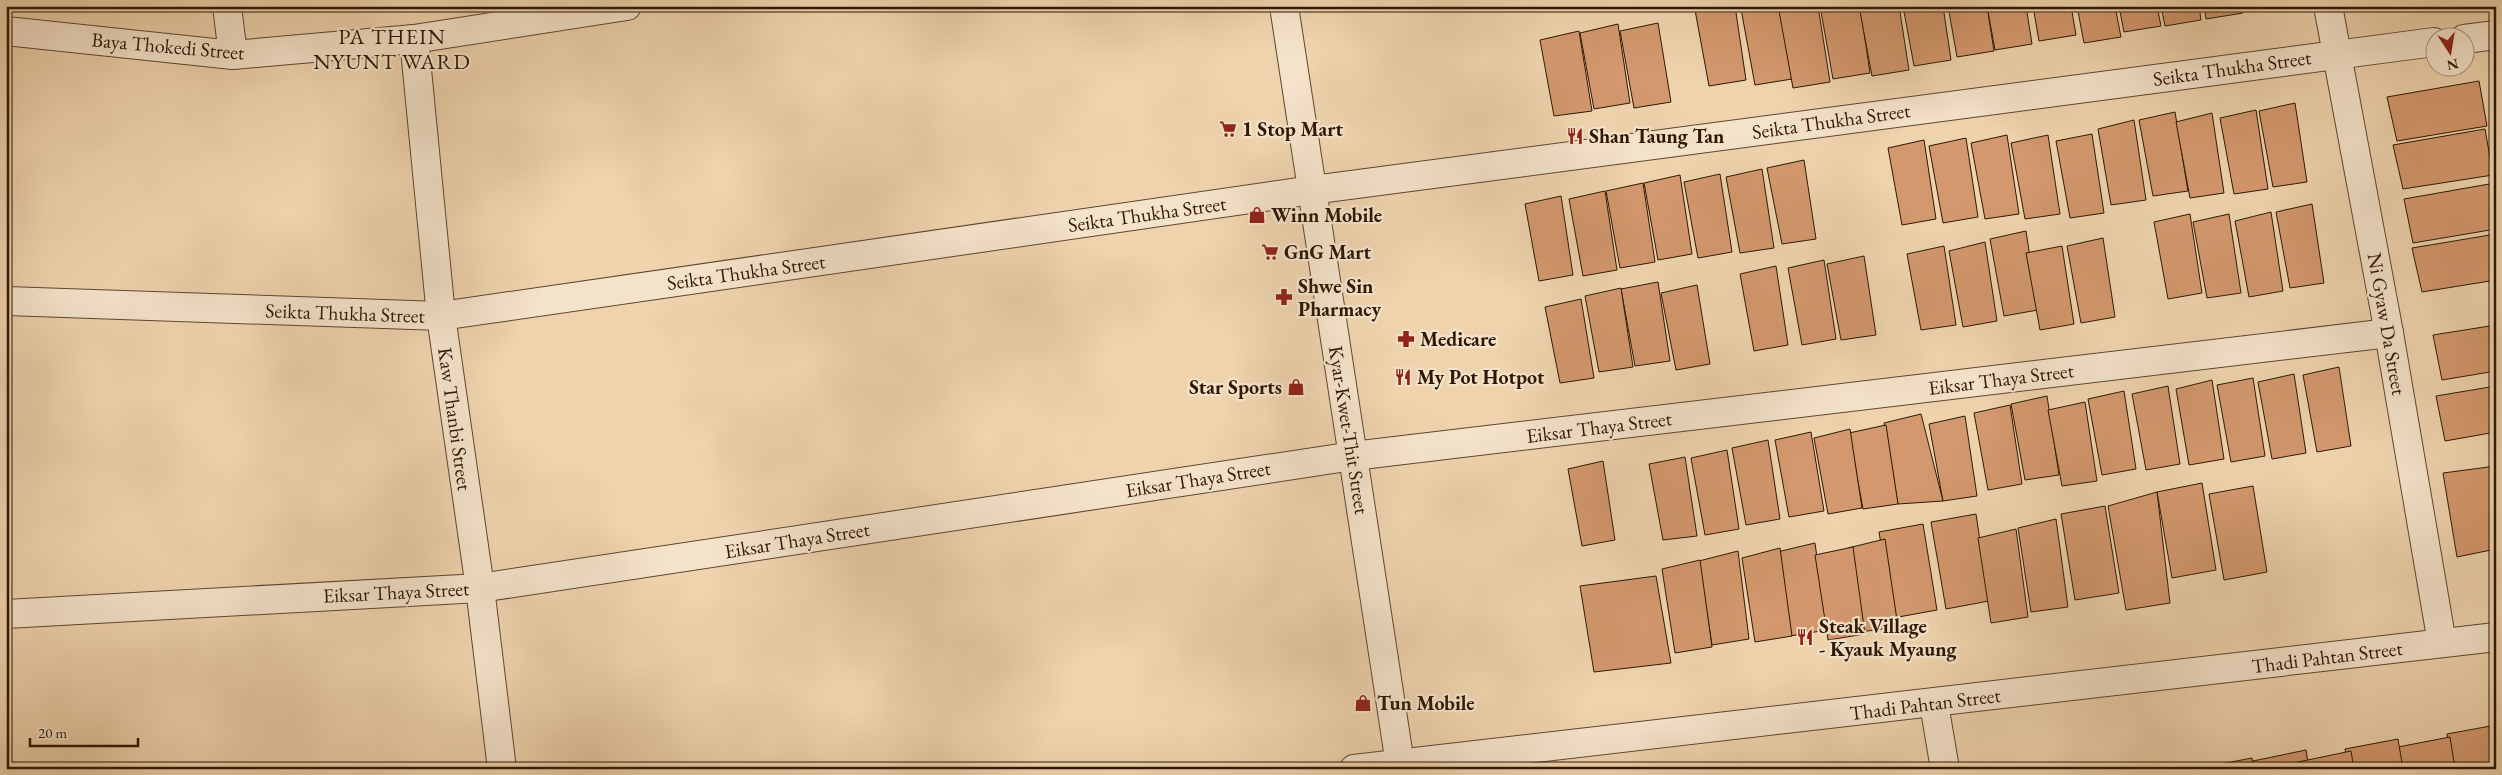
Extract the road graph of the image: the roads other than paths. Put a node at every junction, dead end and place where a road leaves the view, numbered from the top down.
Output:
1 (227, 6) edge
2 (1284, 6) edge
3 (2328, 6) edge
4 (613, 7) edge
5 (6, 31) edge
6 (2496, 35) edge
7 (2474, 38) edge
8 (414, 39) junction
9 (2424, 43) edge
10 (2337, 54) junction
11 (233, 55) junction
12 (1312, 190) junction
13 (6, 301) edge
14 (440, 316) junction
15 (2389, 333) junction
16 (1353, 456) junction
17 (480, 588) junction
18 (6, 614) edge
19 (2496, 637) edge
20 (2442, 643) junction
21 (1934, 704) junction
22 (1400, 764) junction
23 (502, 769) edge
24 (1354, 769) edge
25 (1945, 769) edge

1 - 11 street
2 - 12 street, Kyar-Kwet-Thit Street
3 - 10 street, Ni Gyaw Da Street
4 - 8 street, Baya Thokedi Street
5 - 11 street, Baya Thokedi Street
6 - 7 street
8 - 11 street, Baya Thokedi Street
8 - 14 street, Kaw Thanbi Street
9 - 10 street, Seikta Thukha Street
10 - 12 street, Seikta Thukha Street
10 - 15 street, Ni Gyaw Da Street
12 - 14 street, Seikta Thukha Street
12 - 16 street, Kyar-Kwet-Thit Street
13 - 14 street, Seikta Thukha Street
14 - 17 street, Kaw Thanbi Street
15 - 16 street, Eiksar Thaya Street
15 - 20 street, Ni Gyaw Da Street
16 - 17 street, Eiksar Thaya Street
16 - 22 street, Kyar-Kwet-Thit Street
17 - 18 street, Eiksar Thaya Street
17 - 23 street, Kaw Thanbi Street
19 - 20 street, Thadi Pahtan Street
20 - 21 street, Thadi Pahtan Street
21 - 22 street, Thadi Pahtan Street
21 - 25 street
22 - 24 street, Thadi Pahtan Street

